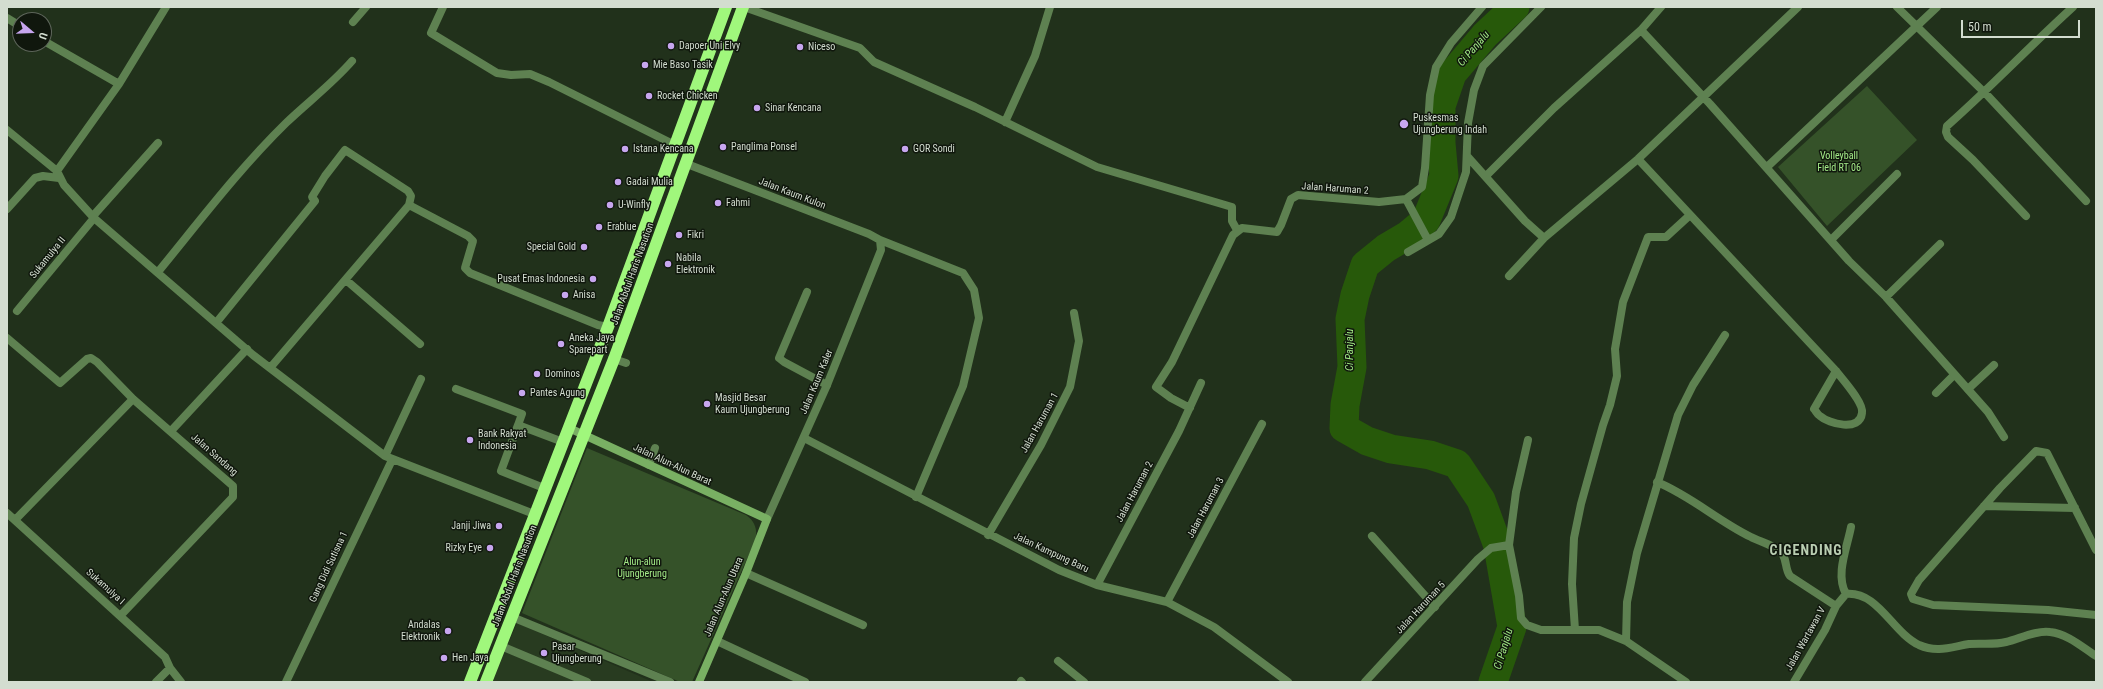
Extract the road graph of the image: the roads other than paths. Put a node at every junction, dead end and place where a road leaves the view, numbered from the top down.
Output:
1 (166, 7) edge
2 (366, 7) edge
3 (443, 7) edge
4 (726, 7) edge
5 (743, 7) edge
6 (1050, 7) edge
7 (1482, 7) edge
8 (1541, 7) edge
9 (1661, 7) edge
10 (1798, 7) edge
11 (1897, 7) edge
12 (1937, 7) edge
13 (2072, 7) edge
14 (353, 22) dead end
15 (1916, 26) junction
16 (1641, 30) junction
17 (52, 46) edge
18 (352, 61) dead end
19 (119, 84) junction
20 (1984, 94) junction
21 (1704, 97) junction
22 (1005, 122) junction
23 (7, 130) edge
24 (158, 143) dead end
25 (675, 145) junction
26 (1467, 156) junction
27 (1638, 159) junction
28 (687, 164) junction
29 (1767, 167) junction
30 (1896, 174) dead end
31 (58, 175) junction
32 (1486, 176) junction
33 (1406, 199) junction
34 (2086, 201) dead end
35 (409, 205) junction
36 (7, 209) edge
37 (1690, 215) junction
38 (2026, 216) dead end
39 (93, 217) junction
40 (1237, 230) junction
41 (1544, 238) junction
42 (880, 240) junction
43 (1428, 240) junction
44 (1831, 240) junction
45 (1940, 244) dead end
46 (1408, 252) dead end
47 (158, 272) junction
48 (1509, 276) dead end
49 (346, 280) junction
50 (807, 292) dead end
51 (1886, 296) junction
52 (17, 312) dead end
53 (1074, 313) dead end
54 (216, 323) junction
55 (608, 327) junction
56 (1725, 335) dead end
57 (7, 338) edge
58 (420, 344) dead end
59 (247, 349) junction
60 (614, 359) junction
61 (626, 363) dead end
62 (1994, 365) dead end
63 (270, 368) junction
64 (1836, 372) junction
65 (1954, 375) junction
66 (421, 379) dead end
67 (1201, 383) dead end
68 (827, 385) junction
69 (456, 389) dead end
70 (1968, 389) junction
71 (1936, 393) dead end
72 (133, 399) junction
73 (1190, 408) junction
74 (1262, 424) dead end
75 (518, 425) junction
76 (569, 428) junction
77 (171, 431) junction
78 (584, 434) junction
79 (2004, 437) dead end
80 (804, 438) junction
81 (1528, 440) dead end
82 (563, 442) junction
83 (655, 448) dead end
84 (389, 458) junction
85 (649, 465) junction
86 (1657, 482) junction
87 (544, 488) junction
88 (916, 497) junction
89 (1984, 506) junction
90 (2075, 508) junction
91 (7, 513) edge
92 (534, 514) junction
93 (15, 520) junction
94 (767, 520) junction
95 (1851, 527) dead end
96 (988, 535) junction
97 (1372, 536) dead end
98 (1507, 545) junction
99 (2096, 550) edge
100 (746, 573) junction
101 (1097, 585) junction
102 (1846, 594) junction
103 (1167, 602) junction
104 (1836, 606) junction
105 (1435, 607) junction
106 (122, 615) junction
107 (2096, 615) edge
108 (512, 617) junction
109 (863, 625) dead end
110 (1575, 630) junction
111 (717, 641) junction
112 (1626, 641) junction
113 (501, 646) junction
114 (2096, 656) edge
115 (1058, 661) dead end
116 (170, 668) junction
117 (156, 682) edge
118 (181, 682) edge
119 (286, 682) edge
120 (470, 682) edge
121 (486, 682) edge
122 (587, 682) edge
123 (670, 682) edge
124 (699, 682) edge
125 (806, 682) edge
126 (1084, 682) edge
127 (1288, 682) edge
128 (1365, 682) edge
129 (1686, 682) edge
130 (1794, 682) edge

1 - 19 street
2 - 14 street
3 - 25 street
4 - 25 highway, Jalan Abdul Haris Nasution
5 - 22 street
5 - 28 highway, Jalan Abdul Haris Nasution
6 - 22 street
7 - 33 street
8 - 26 street
9 - 16 street
10 - 21 street
11 - 15 street
12 - 15 street
13 - 20 street
15 - 20 street
15 - 29 street
16 - 21 street
16 - 32 street
17 - 19 street
18 - 47 street
19 - 31 street
20 - 34 street
20 - 38 street
21 - 27 street
21 - 29 street
22 - 40 street
23 - 31 street
24 - 39 street, Sukamulya II
25 - 55 highway, Jalan Abdul Haris Nasution
26 - 32 street
26 - 43 street
27 - 37 street
27 - 41 street
28 - 42 street, Jalan Kaum Kulon
28 - 60 highway, Jalan Abdul Haris Nasution
29 - 44 street
30 - 44 street
31 - 36 street
31 - 39 street
32 - 41 street
33 - 40 street, Jalan Haruman 2
33 - 43 street
35 - 49 street
35 - 54 street
35 - 55 street
37 - 64 street
37 - 110 street
39 - 47 street
39 - 52 street, Sukamulya II
40 - 73 street
41 - 48 street
42 - 68 street, Jalan Kaum Kaler
42 - 88 street, Jalan Kaum Kulon
43 - 46 street
44 - 51 street
45 - 51 street
47 - 54 street
49 - 58 street
49 - 63 street
50 - 68 street
51 - 65 street
53 - 96 street, Jalan Haruman 1
54 - 59 street
55 - 76 highway, Jalan Abdul Haris Nasution
56 - 86 street
57 - 72 street, Jalan Sandang
59 - 63 street
59 - 77 street
60 - 61 street
60 - 78 highway, Jalan Abdul Haris Nasution
62 - 70 street
63 - 84 street
64 - 64 street
65 - 70 street
65 - 71 street
66 - 84 street, Gang Didi Sutisna 1
67 - 73 street, Jalan Haruman 2
68 - 80 street, Jalan Kaum Kaler
69 - 75 street
70 - 79 street
72 - 77 street, Jalan Sandang
72 - 93 street
73 - 101 street, Jalan Haruman 2
74 - 103 street, Jalan Haruman 3
75 - 82 street
75 - 87 street
76 - 78 street, Jalan Alun-Alun Barat
76 - 82 highway, Jalan Abdul Haris Nasution
77 - 106 street, Jalan Sandang
78 - 85 street, Jalan Alun-Alun Barat
78 - 108 highway, Jalan Abdul Haris Nasution
80 - 88 street, Jalan Kampung Baru
80 - 94 street, Jalan Kaum Kaler
81 - 98 street
82 - 87 highway, Jalan Abdul Haris Nasution
83 - 85 street
84 - 92 street
84 - 119 street, Gang Didi Sutisna 1
85 - 94 street, Jalan Alun-Alun Barat
86 - 104 street
86 - 112 street
87 - 92 highway, Jalan Abdul Haris Nasution
88 - 96 street, Jalan Kampung Baru
89 - 90 street
89 - 90 street
89 - 107 street
90 - 99 street
91 - 93 street, Sukamulya I
92 - 120 highway, Jalan Abdul Haris Nasution
93 - 106 street, Sukamulya I
94 - 100 street, Jalan Alun-Alun Utara
95 - 102 street
96 - 101 street, Jalan Kampung Baru
97 - 105 street
98 - 105 street, Jalan Haruman 5
98 - 110 street
100 - 109 street
100 - 111 street, Jalan Alun-Alun Utara
101 - 103 street, Jalan Kampung Baru
102 - 104 street, Jalan Wartawan V
102 - 114 street
103 - 127 street, Jalan Kampung Baru
104 - 130 street, Jalan Wartawan V
105 - 128 street, Jalan Haruman 5
106 - 116 street, Sukamulya I
108 - 113 highway, Jalan Abdul Haris Nasution
108 - 123 street
110 - 112 street
111 - 124 street, Jalan Alun-Alun Utara
111 - 125 street
112 - 129 street
113 - 121 highway, Jalan Abdul Haris Nasution
113 - 122 street
115 - 126 street
116 - 117 street
116 - 118 street, Sukamulya I

